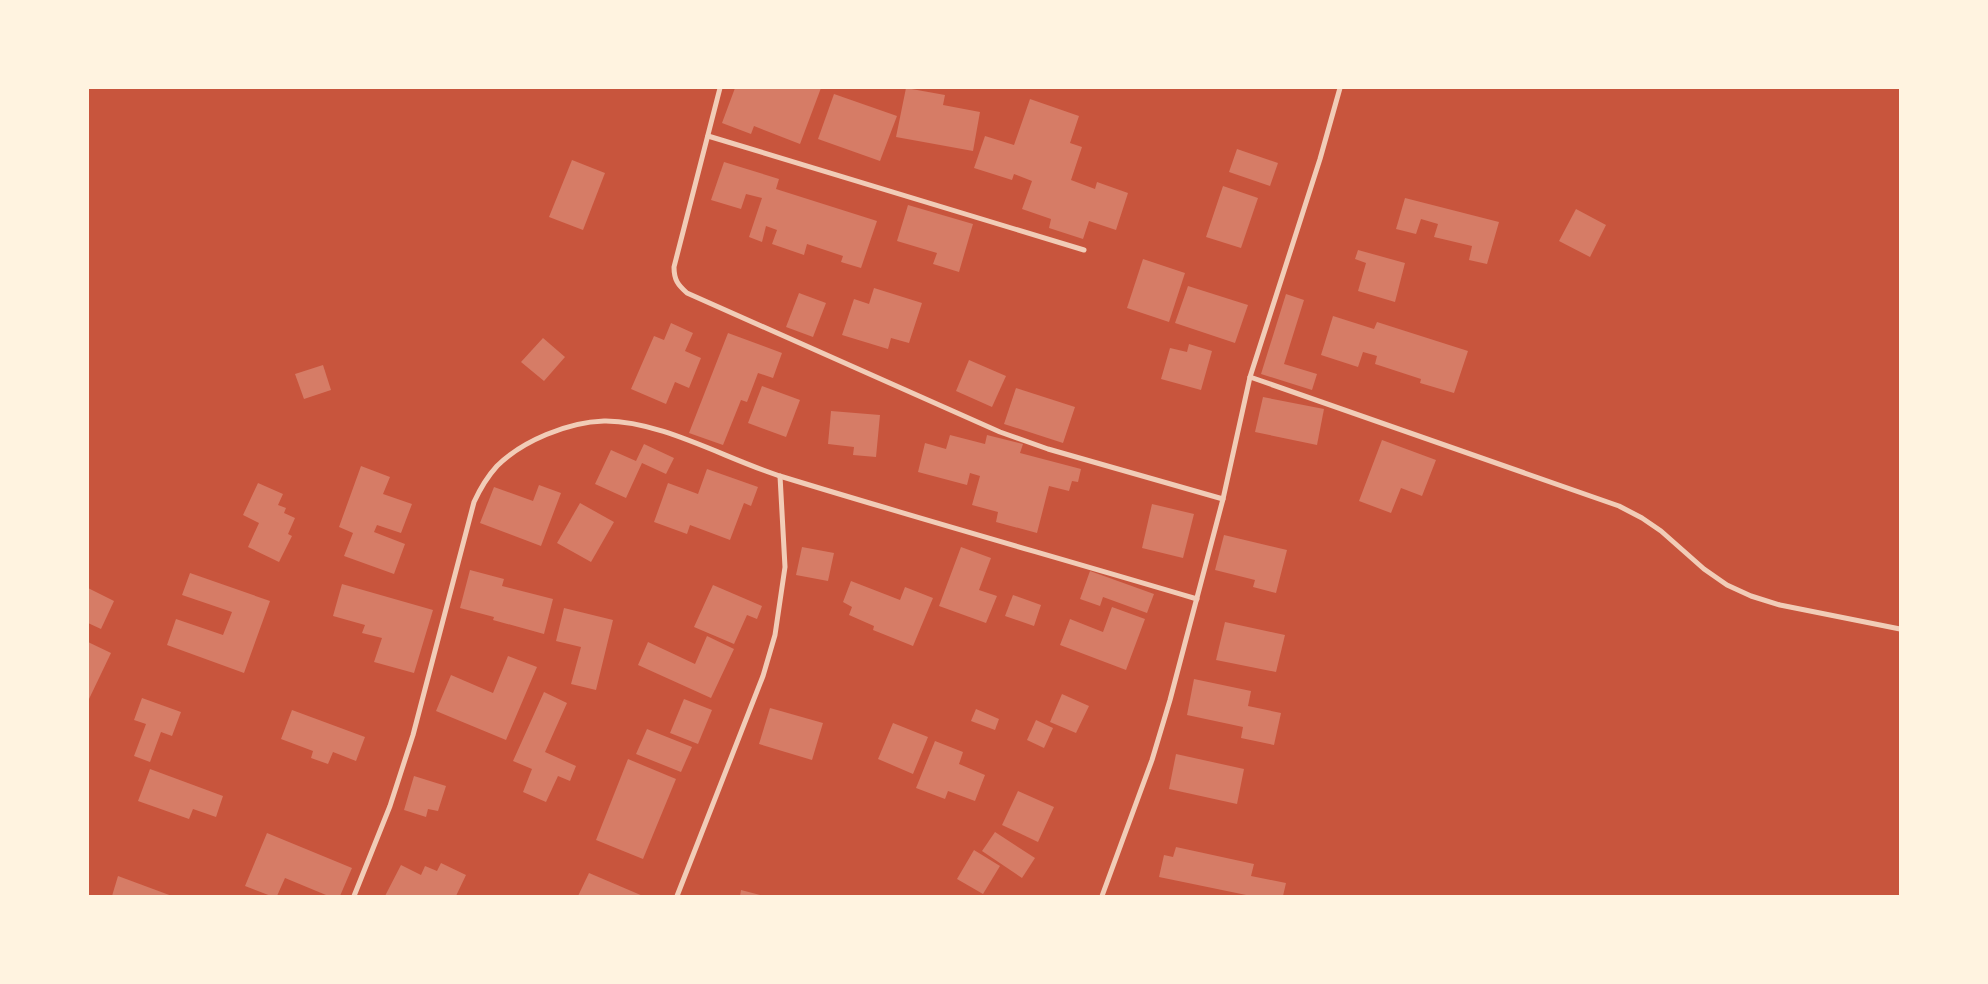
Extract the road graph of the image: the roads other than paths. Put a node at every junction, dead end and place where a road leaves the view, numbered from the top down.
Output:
1 (720, 88) edge
2 (1340, 88) edge
3 (708, 136) junction
4 (1084, 250) dead end
5 (1250, 377) junction
6 (780, 476) junction
7 (1223, 498) junction
8 (1196, 599) junction
9 (1900, 629) edge
10 (354, 896) edge
11 (677, 896) edge
12 (1102, 896) edge

1 - 3 street
2 - 5 street
3 - 4 street
3 - 7 street
5 - 7 street
5 - 9 street
6 - 8 street
6 - 10 street
6 - 11 street
7 - 8 street
8 - 12 street

